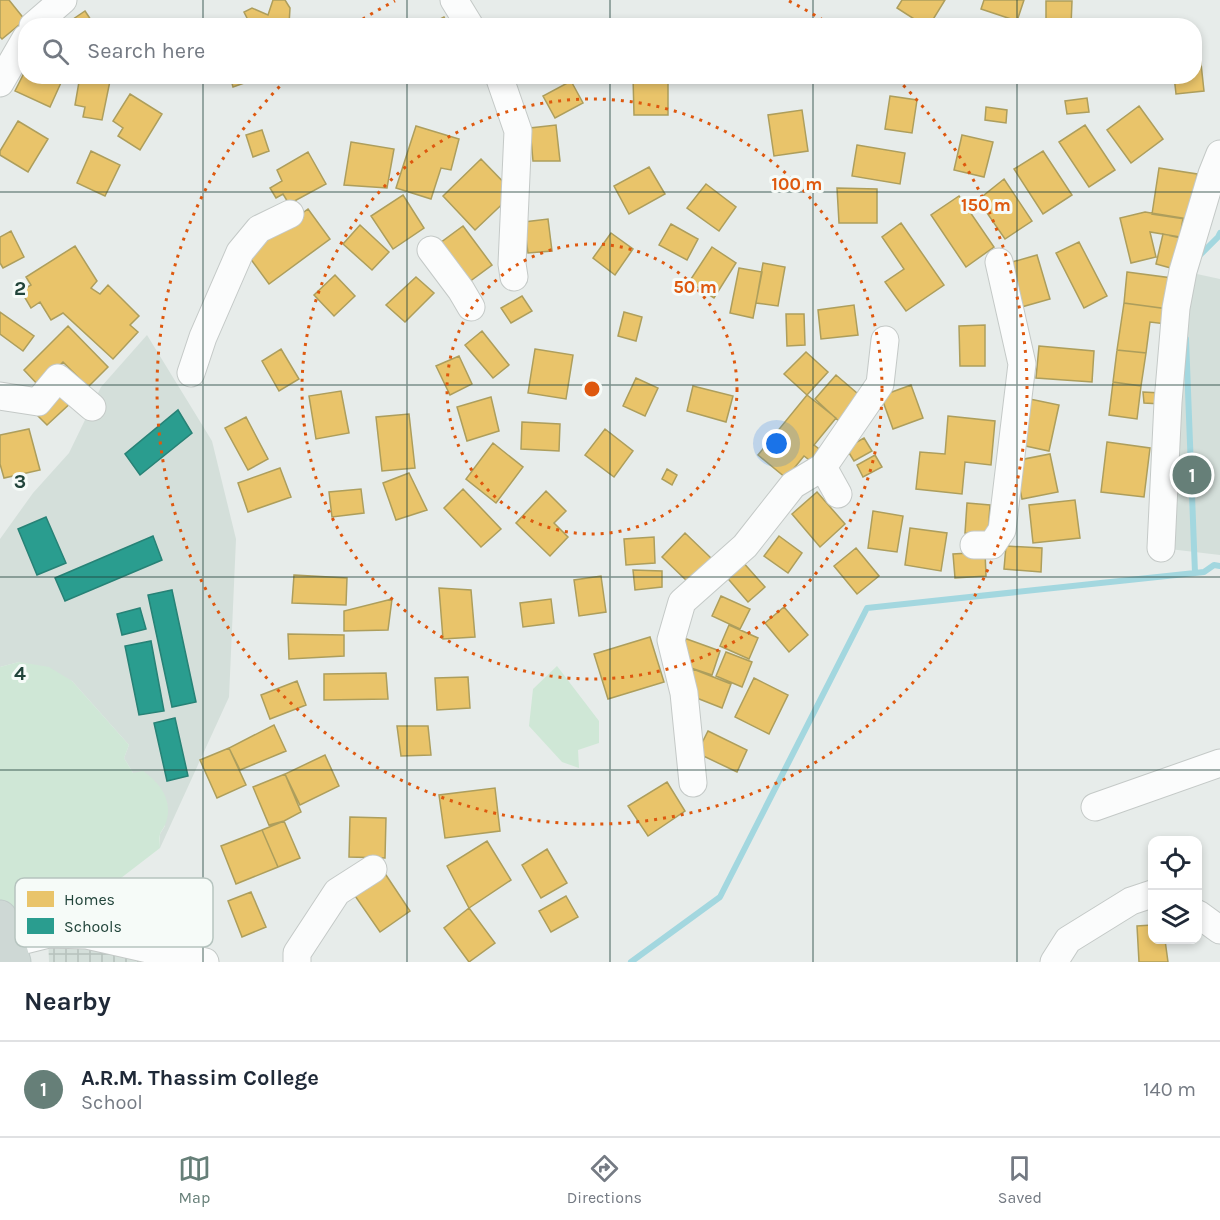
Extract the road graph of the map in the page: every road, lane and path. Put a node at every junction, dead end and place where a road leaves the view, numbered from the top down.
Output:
1 (63, 0) edge
2 (454, 0) edge
3 (42, 18) edge
4 (465, 18) edge
5 (18, 52) edge
6 (0, 83) edge
7 (502, 84) edge
8 (1220, 154) edge
9 (290, 214) dead end
10 (431, 250) dead end
11 (999, 262) dead end
12 (514, 277) dead end
13 (471, 307) dead end
14 (885, 340) dead end
15 (191, 373) dead end
16 (0, 396) edge
17 (92, 407) dead end
18 (823, 467) junction
19 (838, 494) dead end
20 (974, 545) dead end
21 (1161, 548) dead end
22 (1220, 763) edge
23 (693, 783) dead end
24 (1095, 807) dead end
25 (373, 868) dead end
26 (1148, 895) edge
27 (1202, 917) edge
28 (1220, 930) edge
29 (139, 947) edge
30 (205, 962) edge
31 (297, 962) edge
32 (1054, 962) edge

1 - 3 street
2 - 4 street
5 - 6 street
7 - 12 street
8 - 21 street
9 - 15 street
10 - 13 street
11 - 20 street
14 - 18 street
16 - 17 street
18 - 19 street
18 - 23 street
22 - 24 street
25 - 31 street
26 - 32 street
27 - 28 street
29 - 30 street

